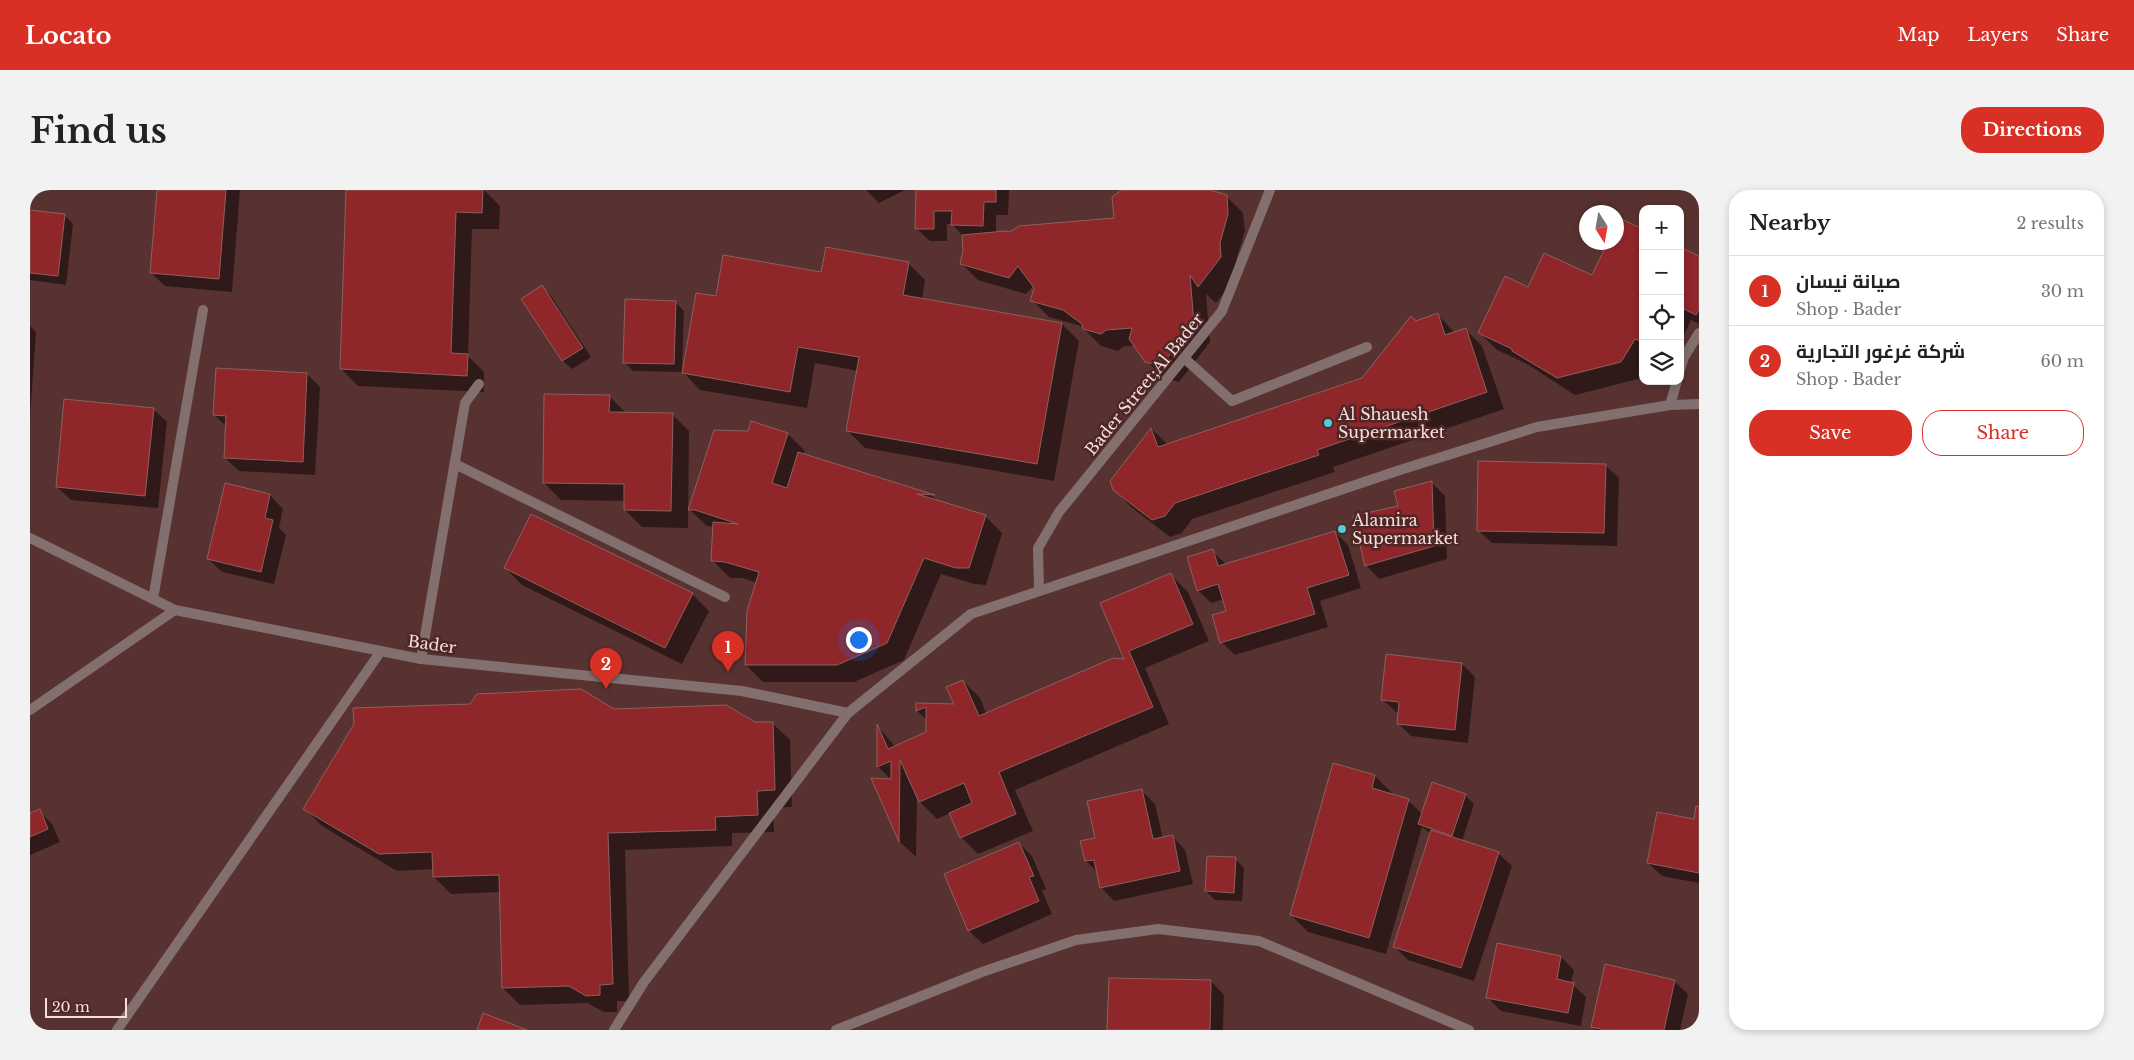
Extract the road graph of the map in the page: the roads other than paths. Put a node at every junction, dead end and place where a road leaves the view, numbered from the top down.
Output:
1 (1270, 190) edge
2 (203, 310) dead end
3 (1699, 333) edge
4 (1367, 347) dead end
5 (1684, 357) edge
6 (1184, 358) junction
7 (480, 384) dead end
8 (1676, 385) edge
9 (1699, 404) edge
10 (1670, 405) junction
11 (454, 464) junction
12 (30, 538) edge
13 (1039, 589) junction
14 (725, 597) dead end
15 (153, 598) junction
16 (175, 610) junction
17 (381, 651) junction
18 (421, 659) junction
19 (30, 710) edge
20 (848, 713) junction
21 (117, 1030) edge
22 (614, 1030) edge
23 (836, 1030) edge
24 (1469, 1030) edge

1 - 6 street, Bader Street;Al Bader
2 - 15 street
3 - 5 street
4 - 6 street
6 - 13 street, Bader Street;Al Bader
7 - 11 street
8 - 10 street
9 - 10 street
10 - 13 street
11 - 14 street
11 - 18 street
12 - 15 street, Bader
13 - 20 street
15 - 16 street, Bader
16 - 17 street, Bader
16 - 19 street
17 - 18 street, Bader
17 - 21 street
18 - 20 street, Bader
20 - 22 street
23 - 24 street

